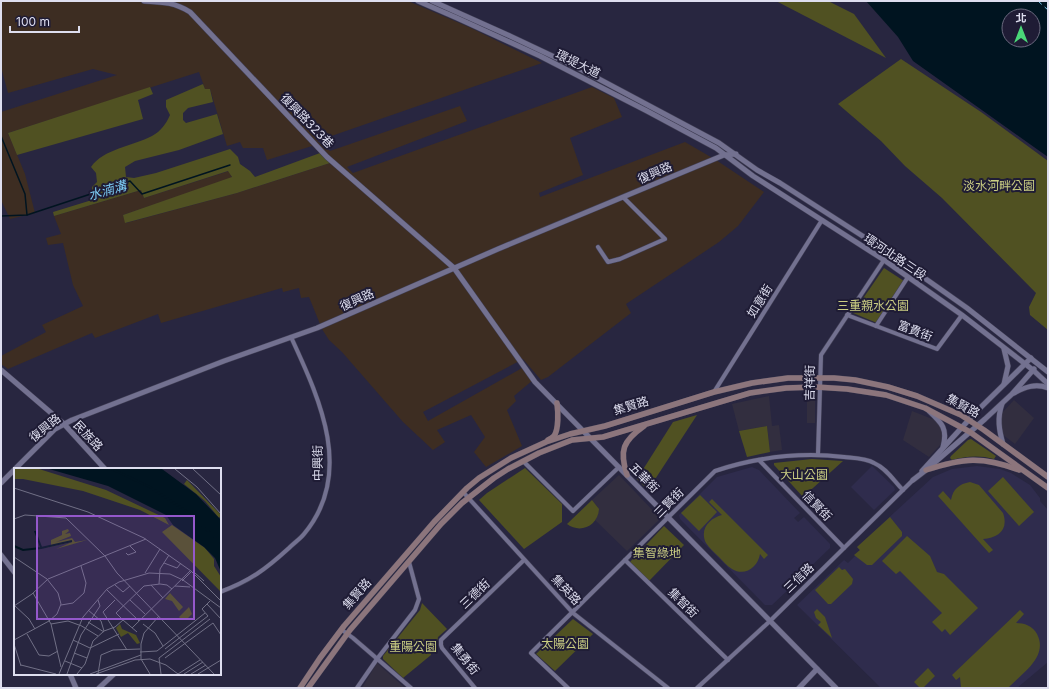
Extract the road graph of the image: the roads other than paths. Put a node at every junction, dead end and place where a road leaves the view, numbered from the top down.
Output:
1 (144, 1) edge
2 (418, 1) edge
3 (432, 1) edge
4 (458, 15) junction
5 (509, 39) junction
6 (736, 154) junction
7 (724, 155) junction
8 (623, 197) junction
9 (804, 198) junction
10 (799, 206) junction
11 (822, 220) junction
12 (598, 247) dead end
13 (884, 260) junction
14 (454, 268) junction
15 (908, 277) junction
16 (847, 315) junction
17 (962, 315) junction
18 (876, 326) junction
19 (291, 337) junction
20 (1003, 348) junction
21 (1031, 358) junction
22 (1038, 364) junction
23 (1025, 365) junction
24 (1, 370) edge
25 (1033, 370) junction
26 (1048, 372) edge
27 (820, 377) junction
28 (1048, 384) edge
29 (1003, 386) junction
30 (820, 387) junction
31 (1048, 388) edge
32 (714, 392) junction
33 (1012, 394) junction
34 (557, 403) junction
35 (1002, 403) junction
36 (925, 408) junction
37 (969, 420) junction
38 (649, 422) junction
39 (64, 424) junction
40 (978, 426) junction
41 (962, 428) junction
42 (582, 430) junction
43 (970, 432) junction
44 (591, 439) junction
45 (546, 442) junction
46 (1003, 444) junction
47 (943, 447) junction
48 (818, 454) junction
49 (759, 460) junction
50 (523, 461) junction
51 (17, 468) edge
52 (104, 468) edge
53 (619, 468) junction
54 (926, 470) junction
55 (14, 471) edge
56 (1027, 473) junction
57 (627, 475) junction
58 (1048, 477) edge
59 (913, 480) junction
60 (1, 484) edge
61 (1048, 488) edge
62 (903, 490) junction
63 (463, 492) junction
64 (468, 498) junction
65 (669, 518) junction
66 (844, 548) junction
67 (1, 555) edge
68 (524, 560) junction
69 (625, 560) junction
70 (409, 562) junction
71 (14, 572) edge
72 (221, 592) edge
73 (573, 613) junction
74 (770, 621) junction
75 (344, 632) junction
76 (441, 643) joint
77 (377, 658) junction
78 (728, 660) junction
79 (817, 669) junction
80 (70, 675) edge
81 (113, 675) edge
82 (76, 688) edge
83 (99, 688) edge
84 (300, 688) edge
85 (308, 688) edge
86 (356, 688) edge
87 (411, 688) edge
88 (475, 688) edge
89 (568, 688) edge
90 (668, 688) edge
91 (697, 688) edge
92 (799, 688) edge
93 (836, 688) edge

1 - 14 street, 復興路323巷
2 - 4 street, 環堤大道
3 - 4 street, 環堤大道
4 - 5 street, 環堤大道
5 - 6 street, 環堤大道
5 - 7 street, 環堤大道
6 - 7 street, 復興路
6 - 9 street, 環河北路三段
7 - 8 street, 復興路
7 - 10 street, 環河北路三段
8 - 12 street
8 - 14 street, 復興路
9 - 10 street
9 - 21 street, 環河北路三段
10 - 11 street, 環河北路三段
11 - 13 street, 環河北路三段
11 - 32 street, 如意街
13 - 15 street, 環河北路三段
13 - 16 street, 吉祥街
14 - 19 street, 復興路
14 - 34 street, 五華街
15 - 17 street, 環河北路三段
15 - 18 street
16 - 18 street, 富貴街
16 - 27 street, 吉祥街
17 - 18 street, 富貴街
17 - 20 street, 環河北路三段
19 - 39 street, 復興路
19 - 72 street, 中興街
20 - 23 street, 環河北路三段
20 - 29 street
21 - 22 street, 環河北路三段
21 - 23 street
22 - 25 street, 三信路
22 - 26 street, 環河北路三段
23 - 25 street, 環河北路三段
23 - 29 street
24 - 39 street, 民族路
25 - 28 street, 環河北路三段
25 - 33 street, 三信路
27 - 30 street, 吉祥街
27 - 32 main road, 集賢路
27 - 37 main road, 集賢路
29 - 37 street
30 - 36 main road, 集賢路
30 - 38 main road, 集賢路
30 - 48 street, 吉祥街
31 - 33 street
32 - 42 main road, 集賢路
33 - 35 street, 三信路
34 - 42 street, 五華街
34 - 45 main road
35 - 40 street, 三信路
35 - 46 street
36 - 41 main road, 集賢路
36 - 47 street
37 - 40 main road, 集賢路
37 - 41 street, 三信路
38 - 44 main road, 集賢路
38 - 57 main road
39 - 51 street, 復興路
39 - 52 street, 民族路
40 - 43 street, 三信路
40 - 46 main road, 集賢路
41 - 43 main road, 集賢路
41 - 47 street, 三信路
42 - 44 street, 五華街
42 - 45 main road, 集賢路
43 - 54 street, 三信路
43 - 56 main road, 集賢路
44 - 50 main road, 集賢路
44 - 53 street, 五華街
45 - 63 main road, 集賢路
46 - 58 main road, 集賢路
47 - 59 street, 三信路
48 - 49 street, 三賢街
48 - 62 street, 三賢街
49 - 65 street, 三賢街
49 - 66 street, 信賢街
50 - 53 street
50 - 64 main road, 集賢路
53 - 57 street, 五華街
54 - 56 main road
54 - 59 street, 三信路
55 - 60 street, 復興路
56 - 61 main road, 集賢路
57 - 65 street, 五華街
59 - 62 street, 三信路
62 - 66 street, 三信路
63 - 64 street, 集英路
63 - 75 main road, 集賢路
64 - 68 street, 集英路
64 - 70 main road, 集賢路
65 - 69 street, 三賢街
65 - 74 street, 五華街
66 - 74 street, 三信路
67 - 71 street
68 - 73 street, 集英路
68 - 76 street, 三德街
69 - 73 street, 三賢街
69 - 78 street, 集智街
70 - 75 main road, 集賢路
70 - 77 street
73 - 89 street, 三賢街
73 - 90 street, 集英路
74 - 78 street, 三信路
74 - 79 street, 五華街
75 - 77 street
75 - 84 main road, 集賢路
75 - 85 main road, 集賢路
76 - 88 street, 集勇街
77 - 86 street
77 - 87 street
78 - 91 street, 三信路
79 - 92 street
79 - 93 street, 五華街
80 - 82 street
81 - 83 street

